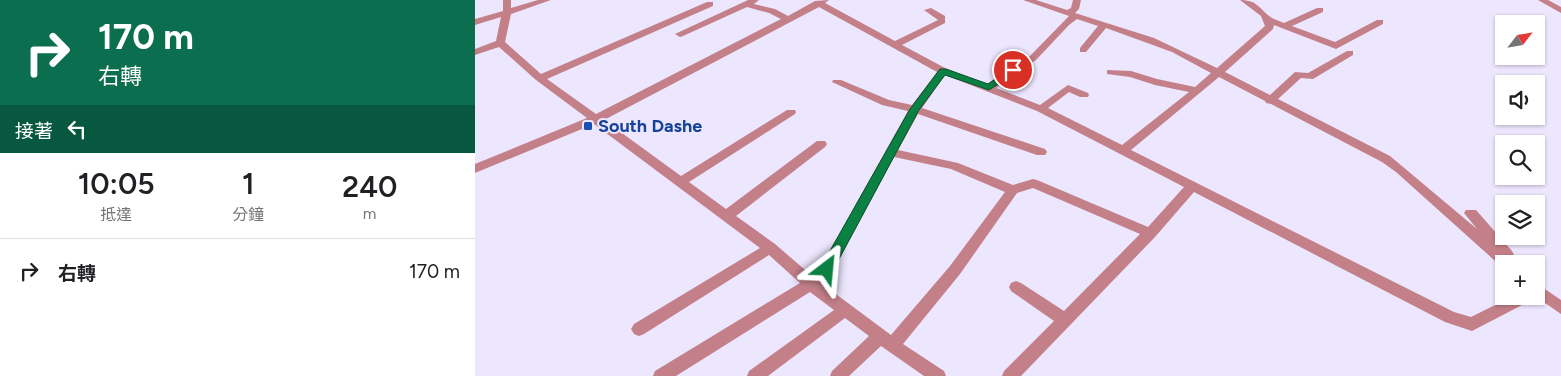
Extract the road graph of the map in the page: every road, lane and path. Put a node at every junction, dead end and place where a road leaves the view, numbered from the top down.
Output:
1 (547, 0) edge
2 (755, 0) edge
3 (1027, 0) edge
4 (1077, 0) edge
5 (1244, 0) edge
6 (1542, 0) edge
7 (822, 2) edge
8 (710, 4) dead end
9 (745, 4) junction
10 (507, 6) edge
11 (928, 10) dead end
12 (1320, 10) dead end
13 (1561, 10) edge
14 (1073, 14) junction
15 (788, 19) junction
16 (1269, 20) junction
17 (475, 22) edge
18 (1379, 22) dead end
19 (1104, 24) junction
20 (1284, 26) junction
21 (680, 34) dead end
22 (500, 43) junction
23 (895, 44) junction
24 (1083, 50) dead end
25 (475, 52) edge
26 (1350, 53) dead end
27 (943, 71) junction
28 (1111, 72) dead end
29 (1216, 73) junction
30 (540, 78) junction
31 (837, 82) dead end
32 (989, 88) junction
33 (1197, 90) junction
34 (1083, 95) dead end
35 (1270, 100) junction
36 (915, 109) junction
37 (1041, 109) junction
38 (791, 112) dead end
39 (596, 118) junction
40 (821, 144) dead end
41 (1124, 150) junction
42 (1041, 152) dead end
43 (891, 153) junction
44 (475, 169) edge
45 (680, 182) junction
46 (1193, 186) junction
47 (1013, 190) junction
48 (1471, 213) dead end
49 (726, 216) junction
50 (1150, 233) junction
51 (770, 248) junction
52 (1498, 255) edge
53 (1507, 255) edge
54 (811, 284) junction
55 (1016, 287) dead end
56 (1545, 298) edge
57 (1508, 305) edge
58 (1561, 308) edge
59 (846, 310) junction
60 (1065, 320) junction
61 (639, 329) dead end
62 (886, 340) junction
63 (661, 376) edge
64 (755, 376) edge
65 (838, 376) edge
66 (938, 376) edge
67 (1010, 376) edge

1 - 10 street
2 - 9 street
3 - 14 street
4 - 14 street
5 - 16 street
6 - 13 street
7 - 15 street
7 - 23 street
8 - 30 street
9 - 15 street
9 - 21 street
10 - 17 street
10 - 22 street
11 - 23 street
12 - 20 street
14 - 19 street
14 - 32 street
15 - 39 street
16 - 20 street
16 - 29 street
18 - 20 street
19 - 24 street
19 - 29 street
22 - 25 street
22 - 30 street
23 - 27 street
26 - 35 street
27 - 32 street
27 - 36 street
28 - 33 street
29 - 33 street
29 - 35 street
30 - 39 street
31 - 36 street
32 - 37 street
33 - 41 street
34 - 37 street
35 - 52 street
36 - 42 street
36 - 43 street
37 - 41 street
38 - 45 street
39 - 44 street
39 - 45 street
40 - 49 street
41 - 46 street
43 - 47 street
43 - 54 street
45 - 49 street
46 - 50 street
46 - 57 street
47 - 50 street
47 - 62 street
48 - 53 street
49 - 51 street
50 - 60 street
51 - 54 street
51 - 61 street
54 - 59 street
54 - 63 street
55 - 60 street
56 - 58 street
59 - 62 street
59 - 64 street
60 - 67 street
62 - 65 street
62 - 66 street

